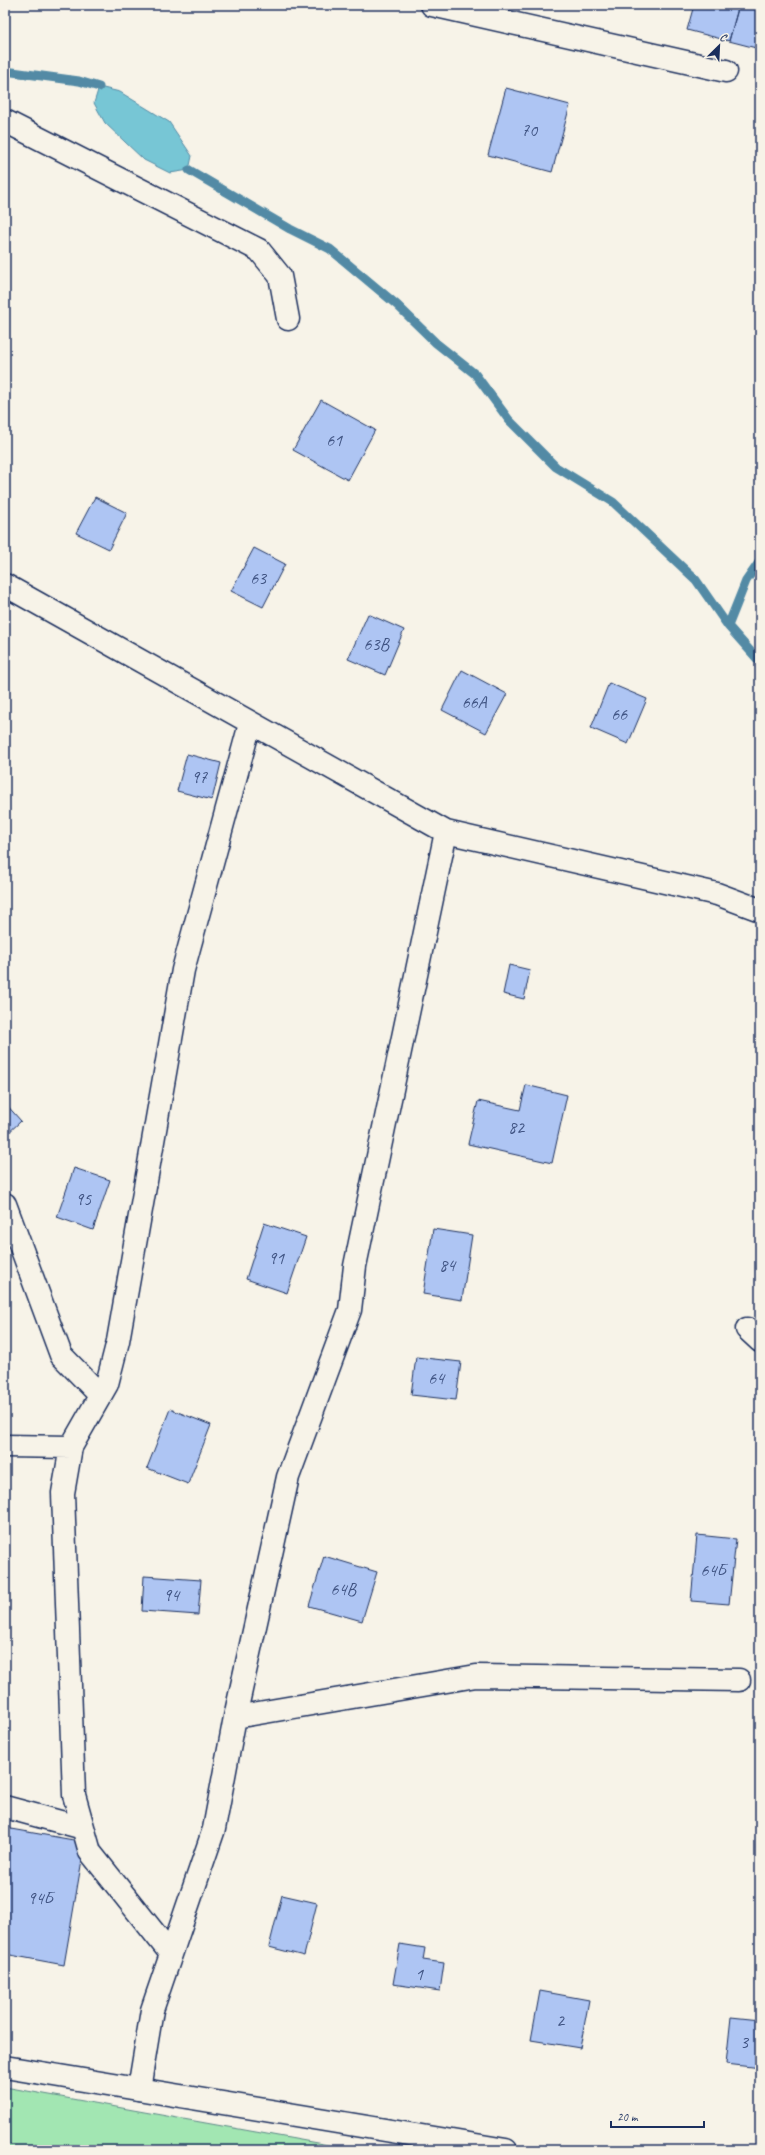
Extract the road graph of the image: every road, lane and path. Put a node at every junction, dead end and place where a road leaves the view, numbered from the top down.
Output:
1 (432, 5) edge
2 (726, 71) dead end
3 (5, 121) edge
4 (288, 319) dead end
5 (5, 585) edge
6 (250, 724) junction
7 (446, 832) junction
8 (760, 910) edge
9 (5, 1204) edge
10 (100, 1395) junction
11 (5, 1446) edge
12 (71, 1447) junction
13 (739, 1680) dead end
14 (235, 1717) junction
15 (5, 1806) edge
16 (83, 1828) junction
17 (172, 1954) junction
18 (5, 2067) edge
19 (139, 2089) junction
20 (506, 2150) edge

1 - 2 street
3 - 4 street
5 - 6 street
6 - 7 street
6 - 10 street
7 - 8 street
7 - 14 street
9 - 10 street
10 - 12 street
11 - 12 street
12 - 16 street
13 - 14 street
14 - 17 street
15 - 16 street
16 - 17 street
17 - 19 street
18 - 19 street
19 - 20 street

